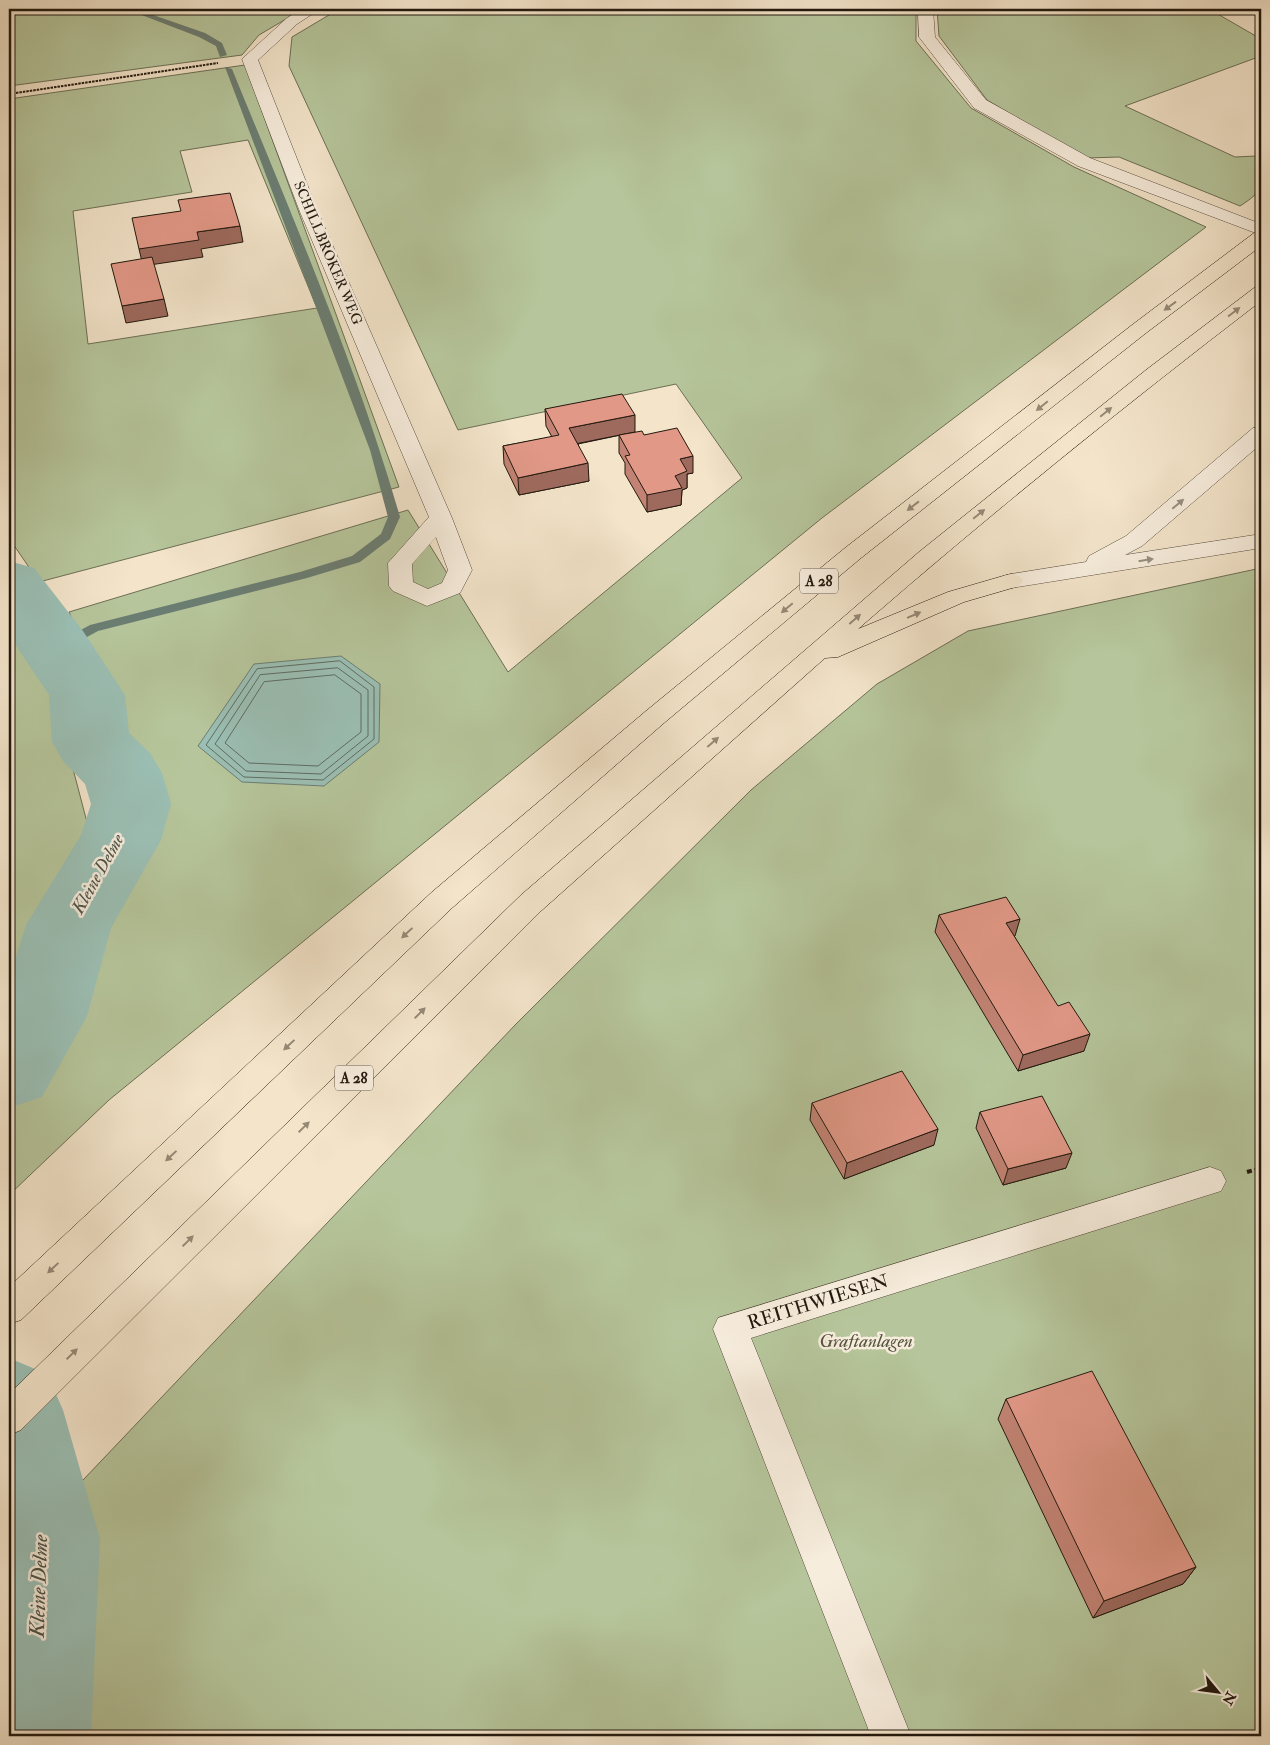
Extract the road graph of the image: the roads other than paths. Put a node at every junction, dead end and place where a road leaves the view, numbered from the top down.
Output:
1 (312, 9) edge
2 (926, 9) edge
3 (1261, 230) edge
4 (1261, 237) edge
5 (1261, 292) edge
6 (1261, 433) edge
7 (441, 518) dead end
8 (1261, 541) edge
9 (1080, 570) junction
10 (1011, 581) joint
11 (805, 662) junction
12 (1210, 1181) dead end
13 (11, 1308) edge
14 (9, 1418) edge
15 (891, 1736) edge

1 - 7 street, SCHILLBROKER WEG
2 - 3 street
4 -> 13 highway, A 28
11 -> 5 highway, A 28
9 -> 6 street
9 -> 8 street
9 - 10 street
11 -> 10 highway
14 -> 11 highway, A 28
12 - 15 street, REITHWIESEN

